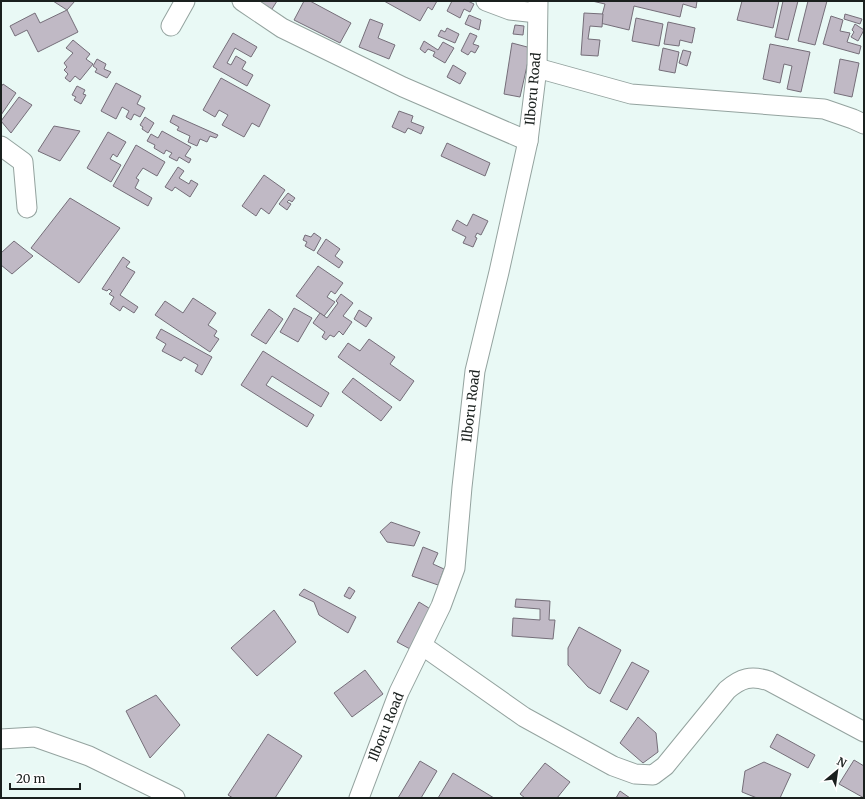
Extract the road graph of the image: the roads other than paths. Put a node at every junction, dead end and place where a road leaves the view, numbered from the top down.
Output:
1 (185, 1) edge
2 (242, 1) edge
3 (486, 1) edge
4 (537, 7) edge
5 (171, 26) dead end
6 (538, 68) junction
7 (864, 124) edge
8 (528, 141) junction
9 (1, 146) edge
10 (27, 208) dead end
11 (423, 646) junction
12 (864, 732) edge
13 (1, 739) edge
14 (175, 798) edge
15 (359, 798) edge

1 - 5 street
2 - 8 street
3 - 4 street
4 - 6 street, Ilboru Road
6 - 7 street
6 - 8 street, Ilboru Road
8 - 11 street, Ilboru Road
9 - 10 street
11 - 12 street
11 - 15 street, Ilboru Road
13 - 14 street

